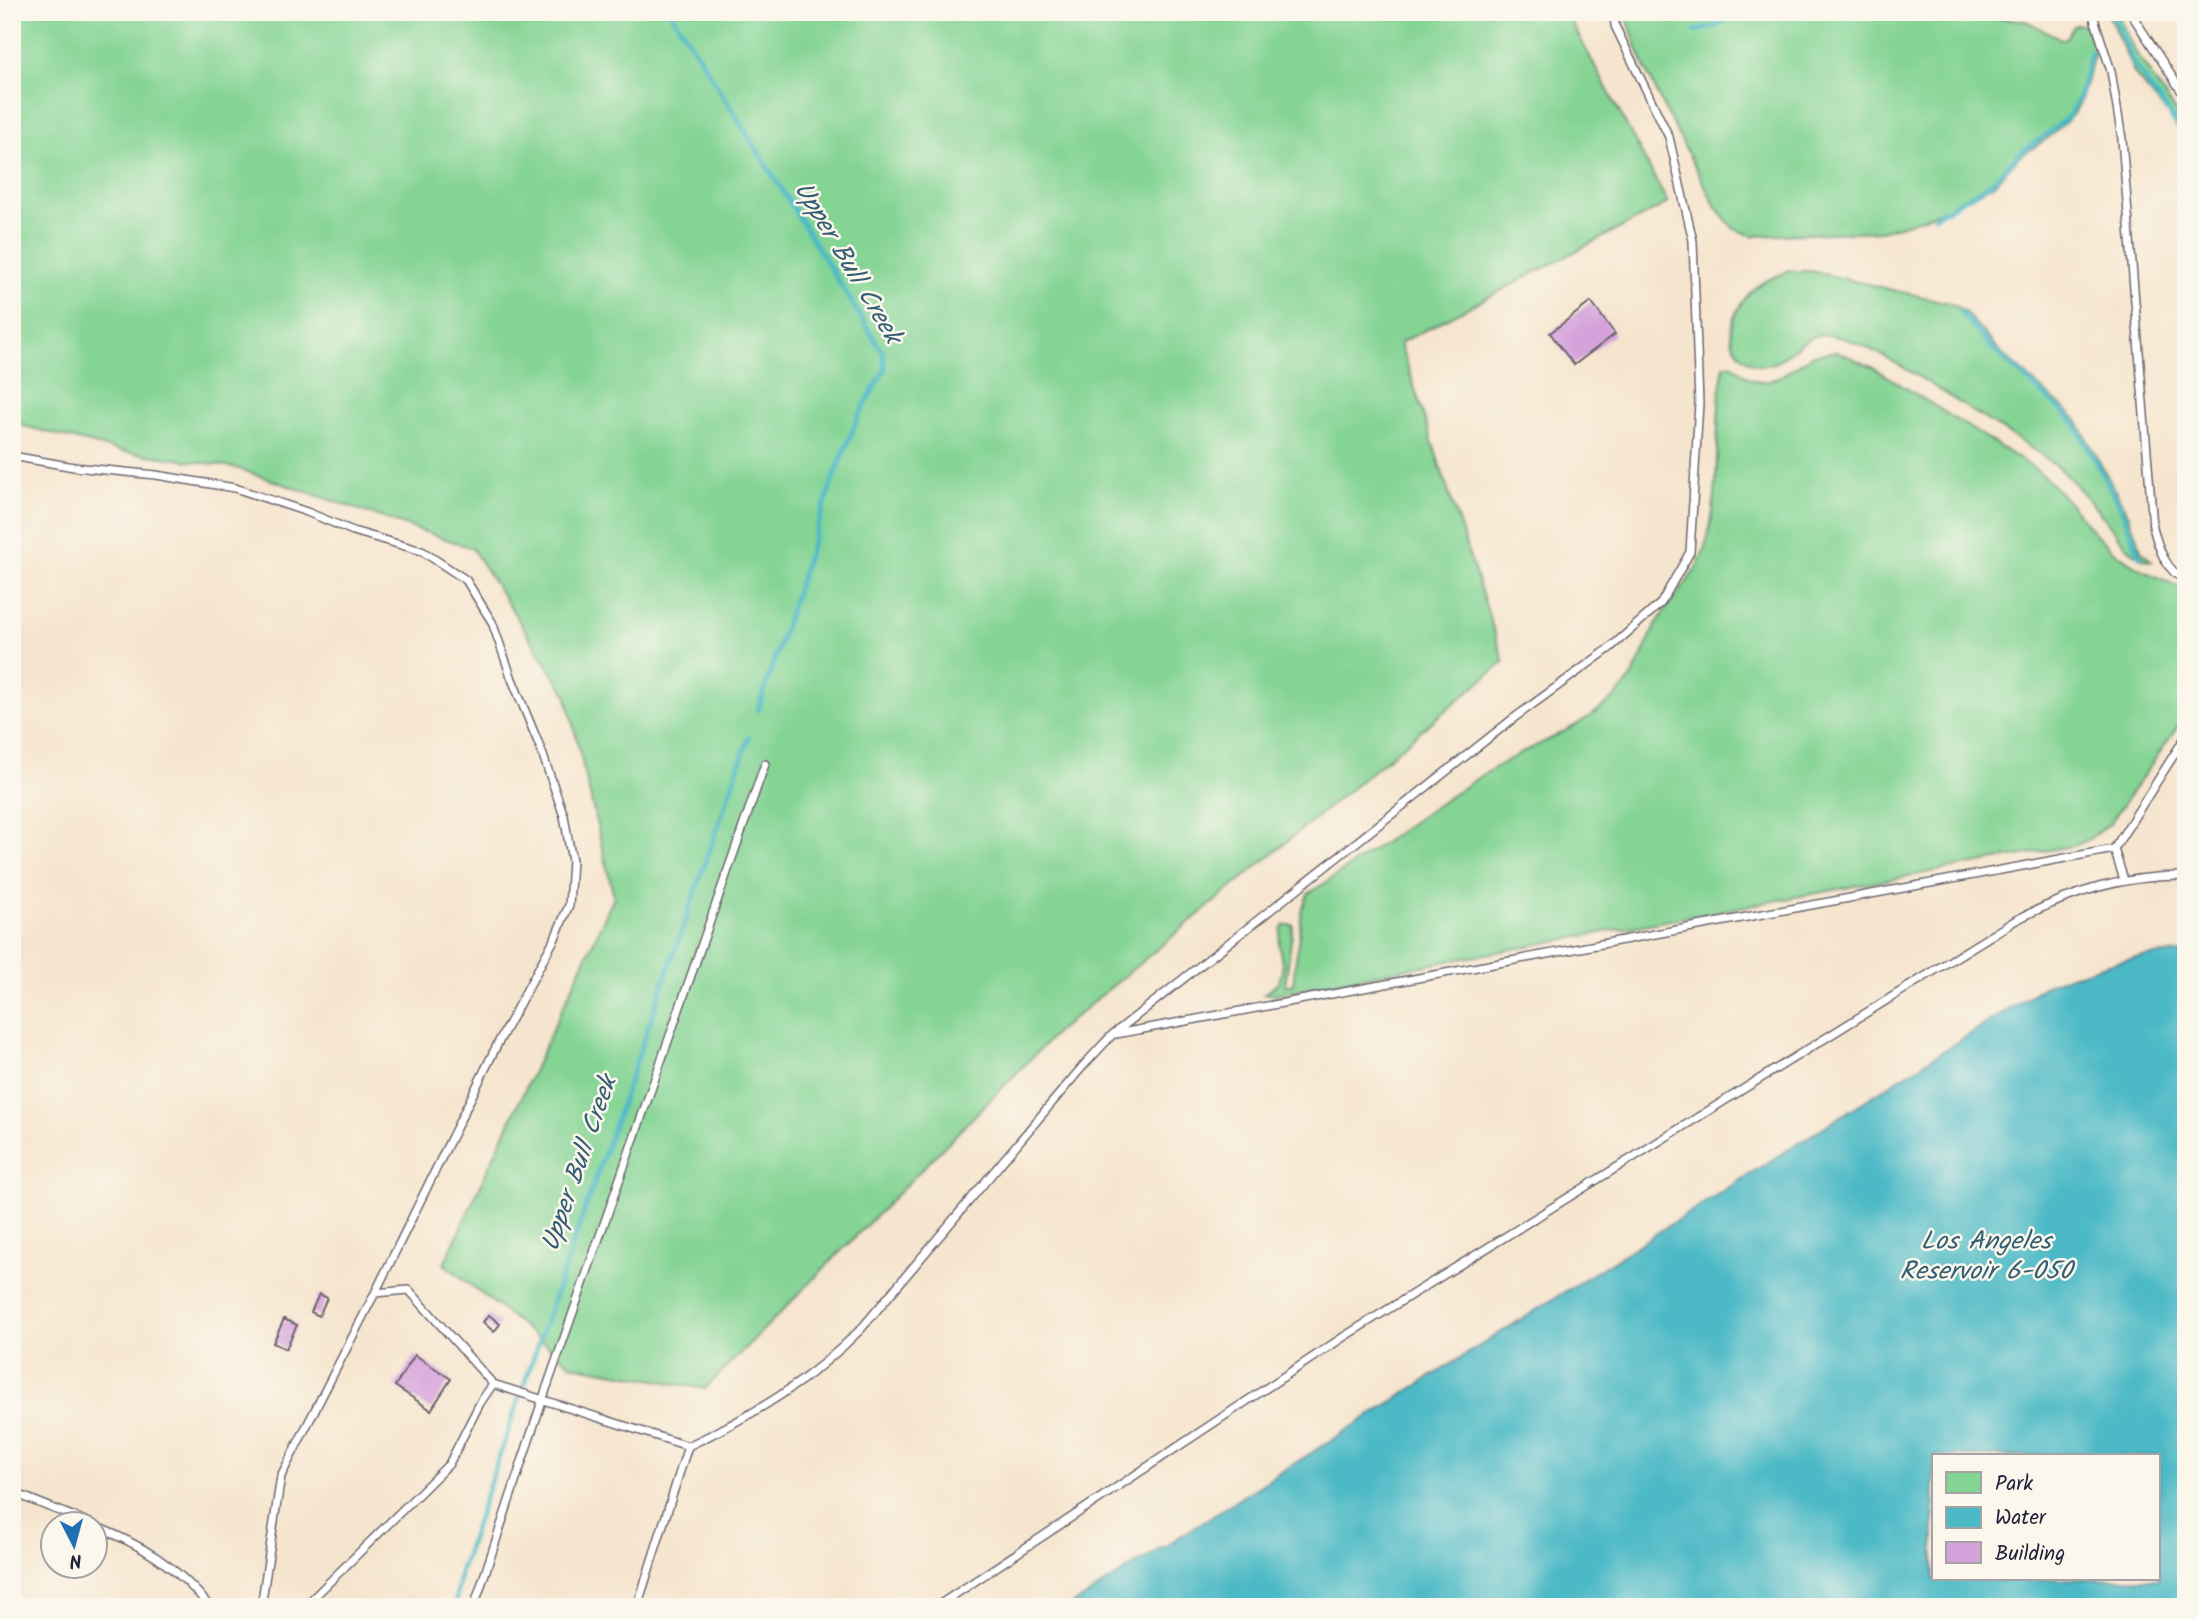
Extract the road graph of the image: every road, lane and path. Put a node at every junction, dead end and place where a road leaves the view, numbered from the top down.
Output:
1 (1614, 12) edge
2 (2092, 12) edge
3 (2130, 12) edge
4 (2186, 99) edge
5 (12, 456) edge
6 (2186, 580) edge
7 (2186, 736) edge
8 (765, 764) dead end
9 (2113, 849) junction
10 (2186, 876) edge
11 (2124, 880) junction
12 (1112, 1035) junction
13 (375, 1293) junction
14 (493, 1384) junction
15 (538, 1399) junction
16 (688, 1446) junction
17 (12, 1492) edge
18 (56, 1510) edge
19 (108, 1532) edge
20 (210, 1607) edge
21 (261, 1607) edge
22 (304, 1607) edge
23 (474, 1607) edge
24 (638, 1607) edge
25 (936, 1607) edge

1 - 12 lane
2 - 6 lane
3 - 4 lane
5 - 13 lane
7 - 9 lane
8 - 15 lane
9 - 11 lane
9 - 12 lane
10 - 11 lane
11 - 25 lane
12 - 16 lane
13 - 14 lane
13 - 21 lane
14 - 15 lane
14 - 22 lane
15 - 16 lane
15 - 23 lane
16 - 24 lane
17 - 18 lane
19 - 20 lane

